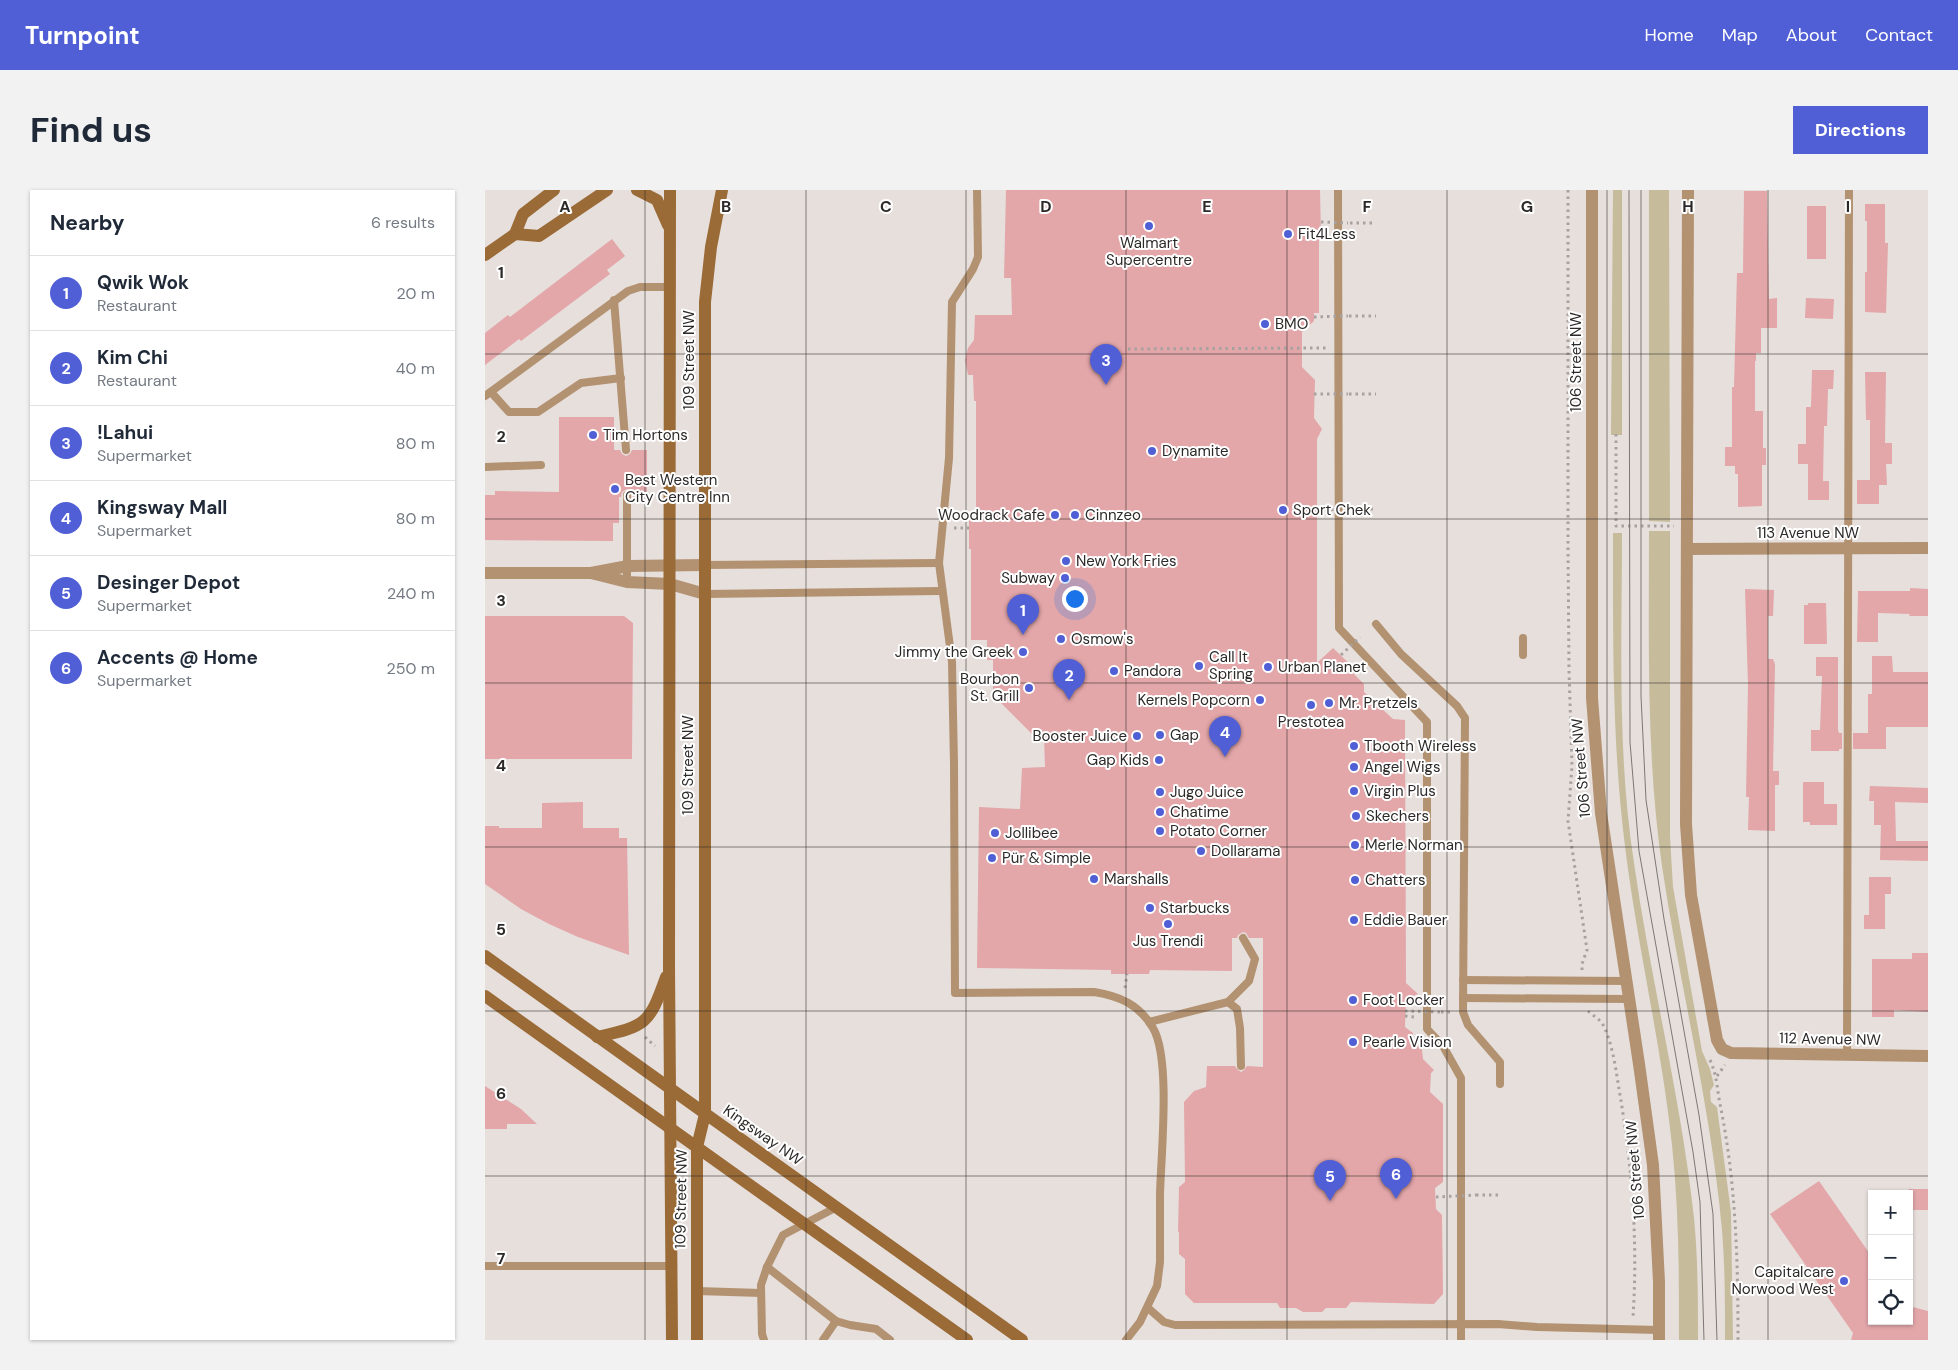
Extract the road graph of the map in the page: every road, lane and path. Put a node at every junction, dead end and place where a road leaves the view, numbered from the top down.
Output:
1 (554, 190) edge
2 (607, 190) edge
3 (637, 190) edge
4 (670, 190) edge
5 (722, 190) edge
6 (977, 190) edge
7 (1338, 190) edge
8 (1568, 190) edge
9 (1592, 190) edge
10 (1687, 190) edge
11 (1849, 190) edge
12 (1321, 222) dead end
13 (1376, 222) dead end
14 (670, 229) junction
15 (515, 234) junction
16 (485, 255) edge
17 (670, 287) junction
18 (614, 300) junction
19 (1376, 316) dead end
20 (1314, 317) dead end
21 (1337, 348) junction
22 (1128, 349) dead end
23 (621, 378) junction
24 (488, 394) edge
25 (1314, 394) dead end
26 (1376, 394) dead end
27 (1616, 434) dead end
28 (626, 450) dead end
29 (541, 465) dead end
30 (485, 467) edge
31 (627, 495) dead end
32 (1375, 509) dead end
33 (1318, 510) dead end
34 (1687, 525) junction
35 (1928, 548) edge
36 (1687, 549) junction
37 (1849, 549) junction
38 (939, 563) junction
39 (705, 565) junction
40 (628, 566) junction
41 (670, 566) junction
42 (485, 573) edge
43 (591, 573) junction
44 (627, 582) junction
45 (670, 584) junction
46 (941, 592) junction
47 (705, 594) junction
48 (1376, 624) dead end
49 (1360, 637) dead end
50 (1523, 638) dead end
51 (1341, 655) dead end
52 (1523, 655) dead end
53 (1243, 938) dead end
54 (485, 956) edge
55 (669, 967) junction
56 (1463, 980) junction
57 (1584, 981) junction
58 (1627, 982) junction
59 (485, 996) edge
60 (1463, 998) junction
61 (1586, 999) junction
62 (1629, 999) junction
63 (1228, 1002) junction
64 (1405, 1011) dead end
65 (1441, 1012) dead end
66 (1149, 1022) junction
67 (597, 1037) junction
68 (650, 1043) dead end
69 (650, 1050) dead end
70 (1847, 1055) junction
71 (1928, 1056) edge
72 (1241, 1066) dead end
73 (1500, 1084) dead end
74 (670, 1089) junction
75 (705, 1114) junction
76 (671, 1128) junction
77 (697, 1147) junction
78 (1500, 1195) dead end
79 (1436, 1197) dead end
80 (837, 1207) junction
81 (805, 1223) junction
82 (485, 1266) edge
83 (672, 1266) junction
84 (767, 1268) junction
85 (697, 1290) junction
86 (761, 1293) junction
87 (1147, 1308) junction
88 (836, 1321) junction
89 (1461, 1325) junction
90 (1633, 1330) junction
91 (1659, 1335) edge
92 (672, 1340) edge
93 (697, 1340) edge
94 (764, 1340) edge
95 (823, 1340) edge
96 (891, 1340) edge
97 (967, 1340) edge
98 (1022, 1340) edge
99 (1126, 1340) edge
100 (1461, 1340) edge

1 - 15 main road
2 - 15 main road
3 - 14 main road
4 - 14 main road, 109 Street NW
5 - 39 main road, 109 Street NW
6 - 38 lane
7 - 21 lane
8 - 57 path
9 - 58 street, 106 Street NW
10 - 34 street
11 - 37 lane
12 - 13 path, bridge
14 - 17 main road, 109 Street NW
15 - 16 main road
17 - 18 lane
17 - 41 main road, 109 Street NW
18 - 23 lane
18 - 24 lane
19 - 20 path, bridge
21 - 22 path
21 - 89 lane
23 - 24 lane
23 - 28 lane
25 - 26 path, bridge
27 - 34 path
29 - 30 lane
31 - 40 lane
32 - 33 path, bridge
34 - 36 street
35 - 37 street, 113 Avenue NW
36 - 37 street, 113 Avenue NW
36 - 70 street, 112 Avenue NW
37 - 70 lane
38 - 39 lane
38 - 46 lane
39 - 41 street
39 - 47 main road, 109 Street NW
40 - 41 street
40 - 43 street
40 - 44 lane
41 - 45 main road, 109 Street NW
42 - 43 street
43 - 44 street
44 - 45 street
45 - 47 street
45 - 55 main road, 109 Street NW
46 - 47 lane
46 - 66 lane
47 - 75 main road, 109 Street NW
48 - 56 lane
49 - 51 path, bridge
50 - 52 lane
53 - 63 lane
54 - 67 main road, Kingsway NW
55 - 67 main road
55 - 74 main road, 109 Street NW
56 - 57 lane
56 - 60 lane
57 - 58 lane
58 - 62 street, 106 Street NW
59 - 76 main road
60 - 61 lane
60 - 73 lane
61 - 62 lane
61 - 90 path
62 - 91 street, 106 Street NW
63 - 66 lane
63 - 72 lane
64 - 65 path, bridge
66 - 87 lane
67 - 74 main road, Kingsway NW
68 - 69 path
70 - 71 street, 112 Avenue NW
74 - 75 main road, Kingsway NW
74 - 76 main road, 109 Street NW
75 - 77 main road, 109 Street NW
75 - 80 main road, Kingsway NW
76 - 77 main road
76 - 83 main road, 109 Street NW
77 - 81 main road
77 - 85 main road, 109 Street NW
78 - 79 path, bridge
80 - 81 lane
80 - 98 main road, Kingsway NW
81 - 84 lane
81 - 97 main road
82 - 83 lane
83 - 92 main road, 109 Street NW
84 - 86 lane
84 - 88 lane
85 - 86 lane
85 - 93 main road, 109 Street NW
86 - 94 lane
87 - 89 lane
87 - 99 lane
88 - 95 lane
88 - 96 lane
89 - 90 lane
89 - 100 lane
90 - 91 lane

